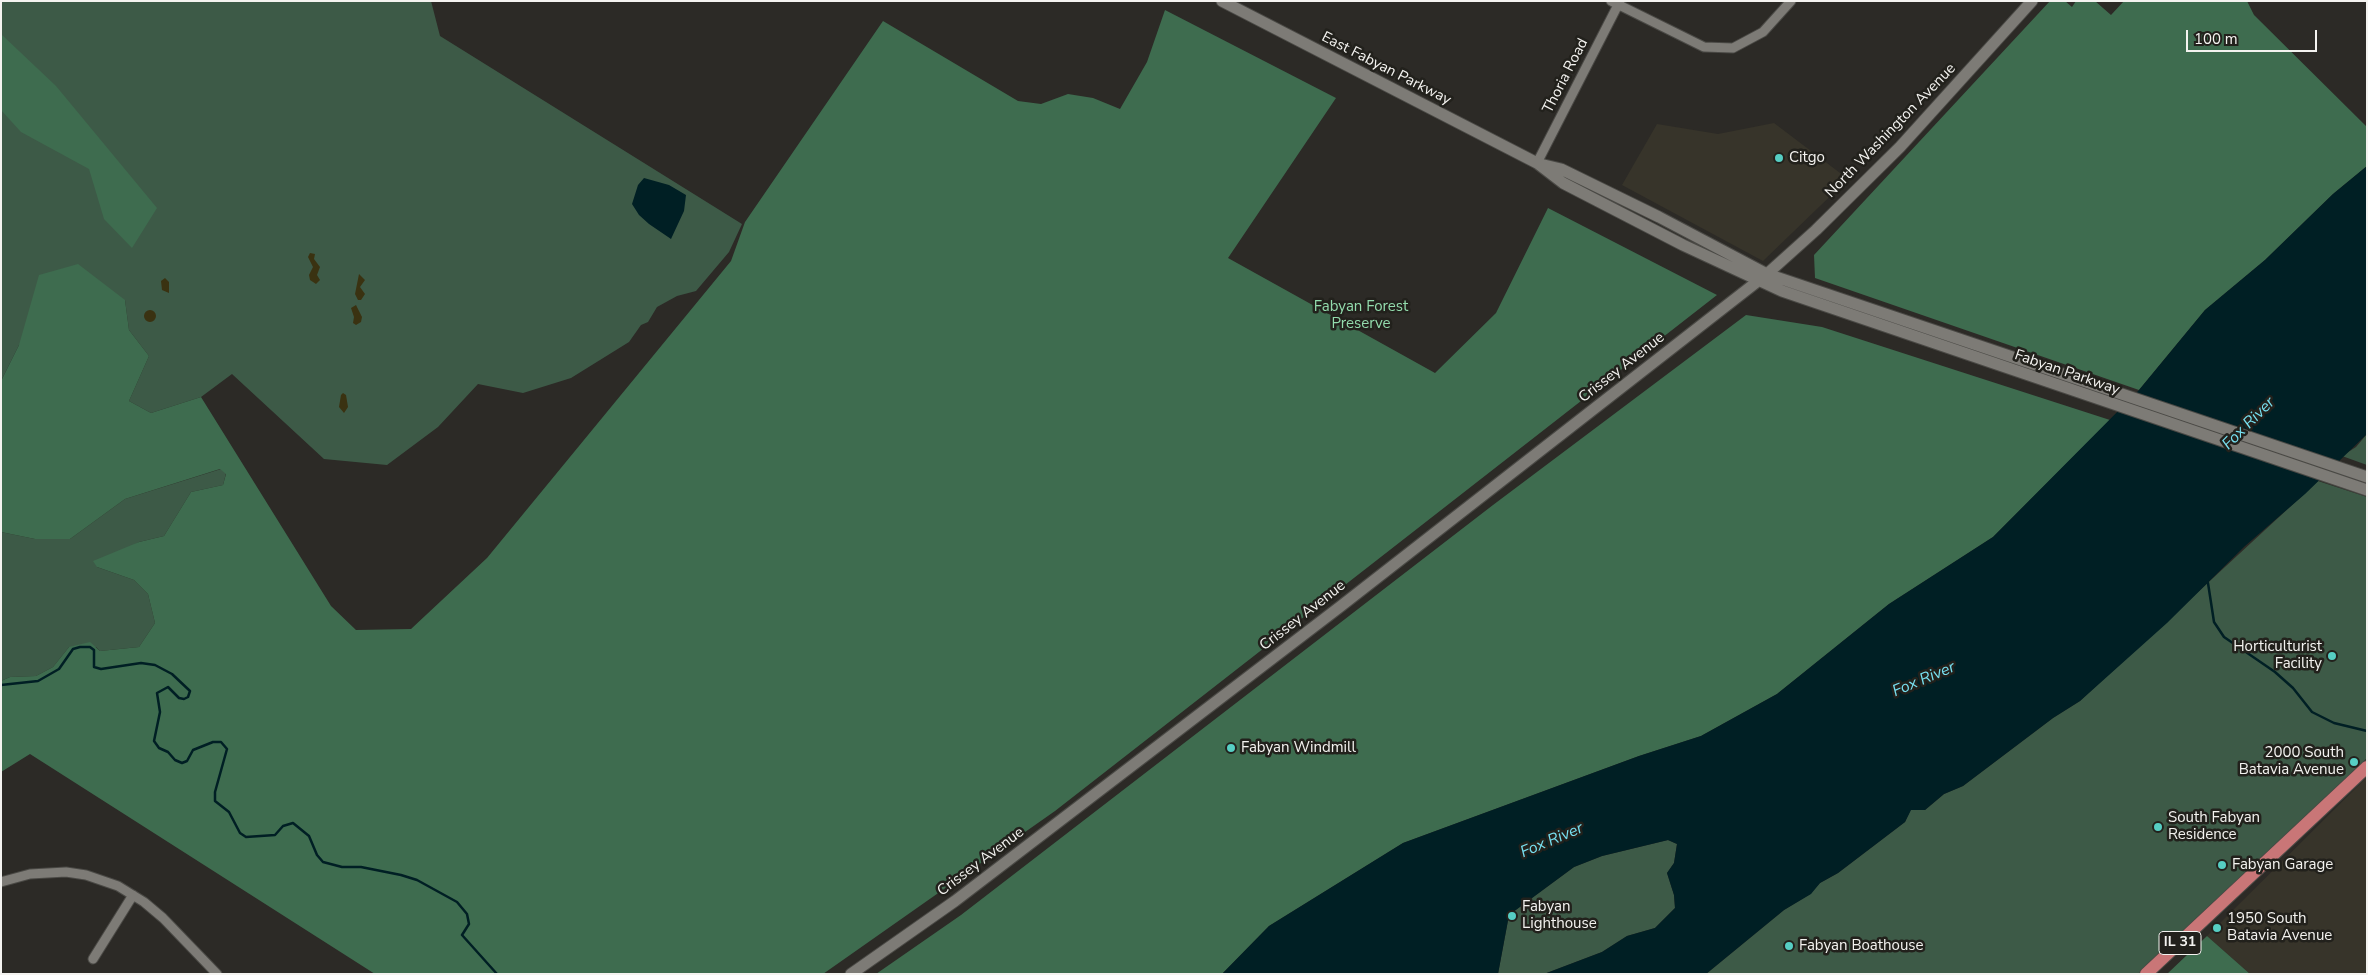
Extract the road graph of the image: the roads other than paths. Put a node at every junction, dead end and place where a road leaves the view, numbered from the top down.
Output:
1 (1222, 1) edge
2 (1791, 1) edge
3 (2032, 1) edge
4 (1617, 2) edge
5 (1537, 163) junction
6 (1762, 278) junction
7 (1905, 328) junction
8 (2367, 476) edge
9 (2367, 490) edge
10 (2367, 767) edge
11 (1, 882) edge
12 (133, 894) junction
13 (93, 959) dead end
14 (217, 974) edge
15 (851, 974) edge
16 (2146, 974) edge

1 - 5 main road, East Fabyan Parkway
2 - 4 street
3 - 6 main road, North Washington Avenue
4 - 5 street, Thoria Road
5 - 6 main road, East Fabyan Parkway
6 - 7 main road, Fabyan Parkway
6 - 15 main road, Crissey Avenue
7 - 8 main road, Fabyan Parkway
7 - 9 main road, Fabyan Parkway
10 - 16 main road, IL 31
11 - 12 street
12 - 13 street
12 - 14 street

